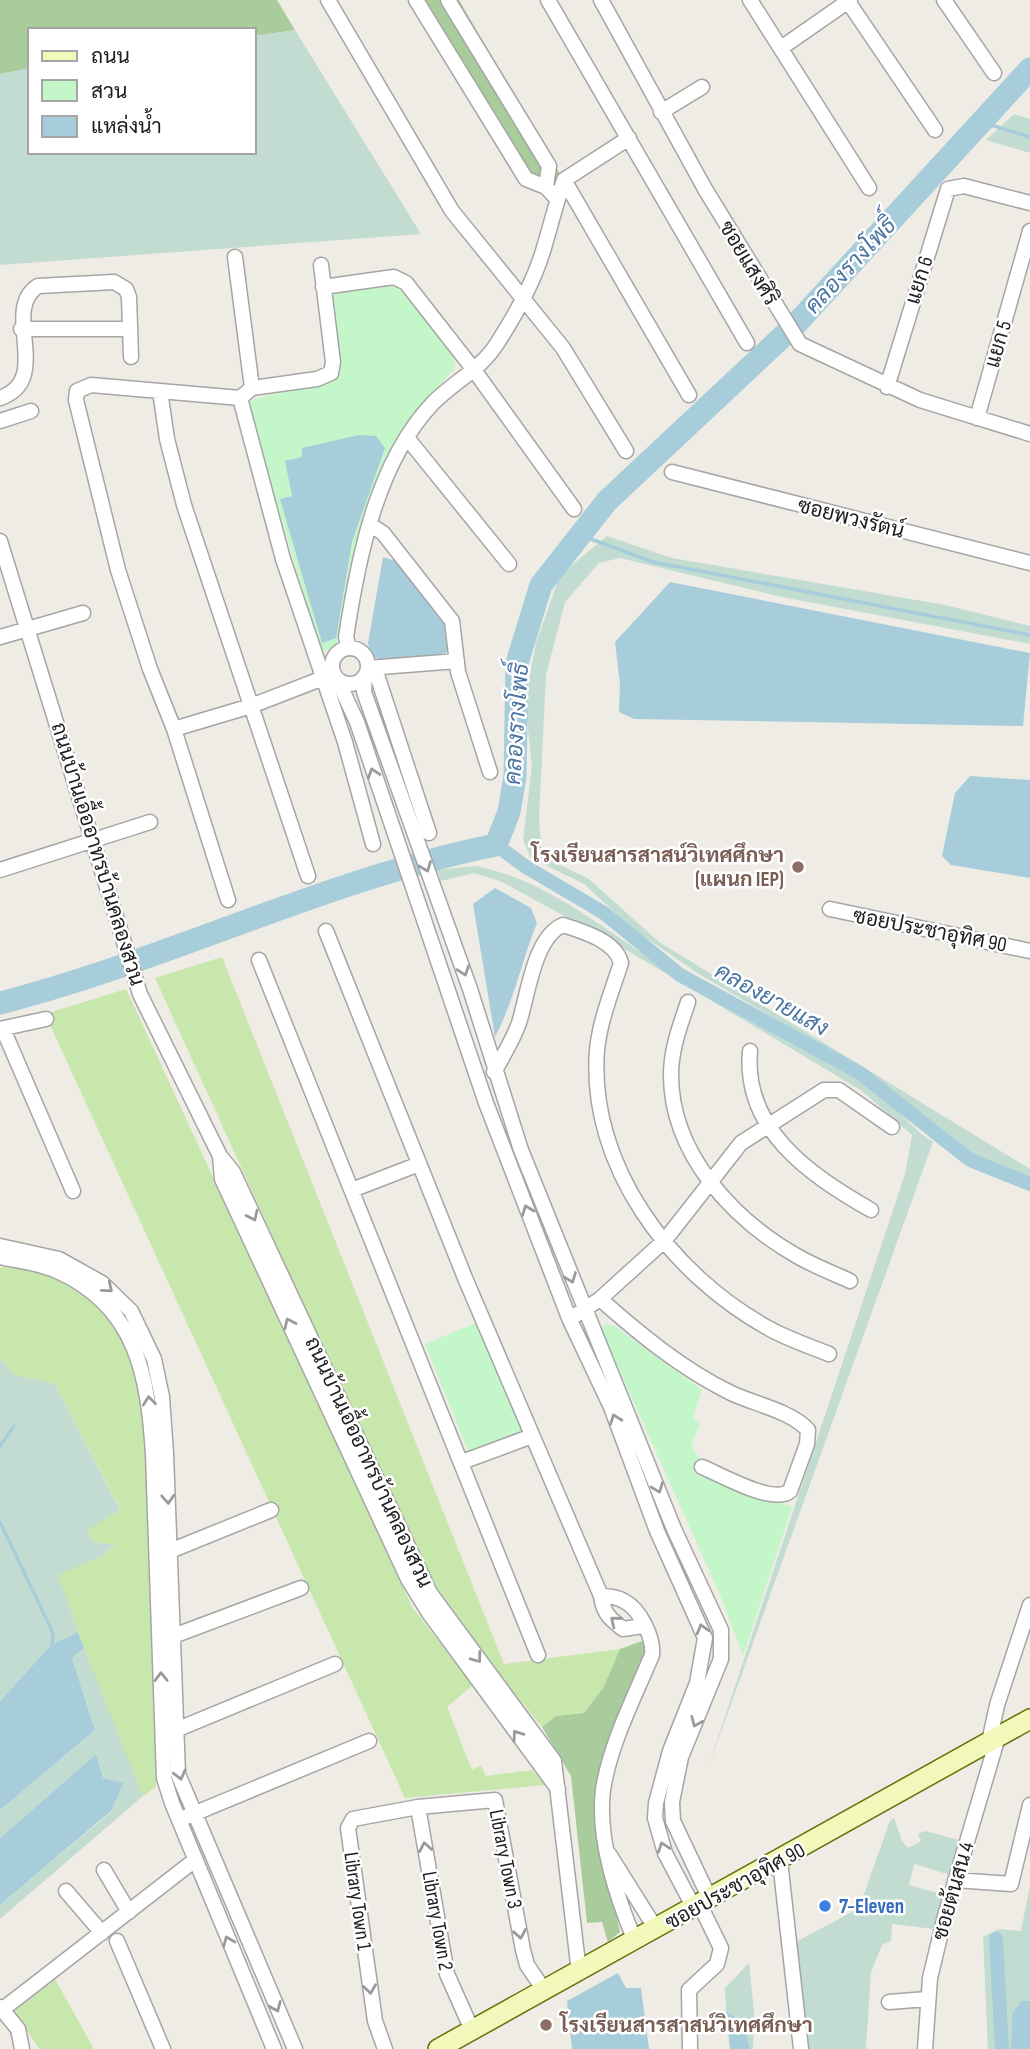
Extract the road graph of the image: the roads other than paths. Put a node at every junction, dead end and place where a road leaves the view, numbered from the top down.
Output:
1 (328, 0) edge
2 (416, 0) edge
3 (448, 0) edge
4 (548, 0) edge
5 (601, 0) edge
6 (750, 0) edge
7 (848, 0) edge
8 (944, 0) edge
9 (781, 48) junction
10 (994, 73) dead end
11 (702, 87) dead end
12 (662, 112) junction
13 (935, 130) dead end
14 (629, 138) junction
15 (564, 180) junction
16 (546, 187) junction
17 (869, 188) dead end
18 (557, 199) junction
19 (1030, 203) edge
20 (1030, 231) edge
21 (235, 257) dead end
22 (321, 265) dead end
23 (323, 287) junction
24 (524, 298) junction
25 (22, 329) junction
26 (130, 329) junction
27 (747, 343) dead end
28 (131, 357) dead end
29 (474, 370) junction
30 (887, 387) junction
31 (252, 388) junction
32 (160, 391) junction
33 (690, 395) dead end
34 (0, 398) edge
35 (240, 398) junction
36 (31, 411) dead end
37 (977, 418) junction
38 (0, 421) edge
39 (1030, 434) edge
40 (408, 439) junction
41 (626, 451) dead end
42 (672, 472) dead end
43 (574, 509) dead end
44 (371, 525) junction
45 (0, 541) edge
46 (1030, 563) edge
47 (509, 564) dead end
48 (83, 613) dead end
49 (29, 628) junction
50 (0, 637) edge
51 (349, 648) junction
52 (457, 661) junction
53 (369, 671) junction
54 (331, 677) junction
55 (251, 706) junction
56 (174, 729) junction
57 (490, 772) dead end
58 (150, 822) dead end
59 (429, 833) dead end
60 (94, 840) junction
61 (373, 844) dead end
62 (0, 870) edge
63 (308, 876) dead end
64 (228, 900) dead end
65 (830, 909) dead end
66 (326, 931) dead end
67 (1030, 951) edge
68 (259, 960) dead end
69 (688, 1002) dead end
70 (46, 1019) dead end
71 (2, 1029) edge
72 (750, 1051) dead end
73 (494, 1072) junction
74 (767, 1125) junction
75 (892, 1127) dead end
76 (419, 1164) junction
77 (709, 1181) junction
78 (352, 1190) junction
79 (73, 1191) dead end
80 (870, 1210) dead end
81 (665, 1240) junction
82 (0, 1246) edge
83 (0, 1257) edge
84 (58, 1265) junction
85 (850, 1281) dead end
86 (600, 1299) junction
87 (584, 1311) junction
88 (569, 1318) junction
89 (829, 1354) dead end
90 (532, 1436) junction
91 (463, 1462) junction
92 (702, 1467) dead end
93 (271, 1510) dead end
94 (165, 1553) junction
95 (694, 1571) junction
96 (678, 1578) junction
97 (301, 1588) dead end
98 (601, 1596) junction
99 (1030, 1605) edge
100 (643, 1626) junction
101 (167, 1638) junction
102 (538, 1655) dead end
103 (335, 1664) dead end
104 (1030, 1719) edge
105 (170, 1733) junction
106 (993, 1739) junction
107 (369, 1741) dead end
108 (1030, 1805) edge
109 (418, 1807) junction
110 (194, 1813) junction
111 (179, 1820) junction
112 (609, 1854) junction
113 (195, 1860) junction
114 (780, 1861) junction
115 (104, 1870) dead end
116 (955, 1880) junction
117 (66, 1891) dead end
118 (701, 1904) junction
119 (129, 1912) junction
120 (656, 1929) junction
121 (102, 1933) junction
122 (117, 1941) dead end
123 (635, 1941) junction
124 (260, 1970) junction
125 (579, 1972) junction
126 (242, 1976) junction
127 (544, 1990) junction
128 (927, 1999) junction
129 (889, 2001) dead end
130 (2, 2008) edge
131 (471, 2030) junction
132 (22, 2049) edge
133 (163, 2049) edge
134 (274, 2049) edge
135 (295, 2049) edge
136 (385, 2049) edge
137 (438, 2049) edge
138 (690, 2049) edge
139 (801, 2049) edge
140 (925, 2049) edge

1 - 24 street
2 - 16 street
3 - 16 street
4 - 14 street
5 - 12 street, ซอยแสงศิริ
6 - 9 street
7 - 9 street
7 - 13 street
8 - 10 street
9 - 17 street
11 - 12 street
12 - 30 street, ซอยแสงศิริ
14 - 15 street
14 - 27 street
15 - 18 street
15 - 33 street
16 - 18 street
18 - 24 street
19 - 30 street, แยก 6
20 - 37 street, แยก 5
21 - 31 street
22 - 23 street
23 - 29 street
23 - 31 street
24 - 29 street
24 - 41 street
25 - 26 street
25 - 26 street
25 - 34 street
26 - 28 street
29 - 40 street
29 - 43 street
30 - 37 street, ซอยแสงศิริ
31 - 35 street
32 - 35 street
32 - 55 street
32 - 56 street
35 - 54 street
36 - 38 street
37 - 39 street, ซอยแสงศิริ
40 - 44 street
40 - 47 street
42 - 46 street, ซอยพวงรัตน์
44 - 51 street
44 - 52 street
45 - 49 street, ถนนบ้านเอื้ออาทรบ้านคลองสวน
48 - 49 street
49 - 50 street
49 - 60 street, ถนนบ้านเอื้ออาทรบ้านคลองสวน
51 - 53 street
51 - 54 street
52 - 53 street
52 - 57 street
53 - 54 street
53 - 59 street
53 -> 73 street
54 - 55 street
54 - 61 street
88 -> 54 street
55 - 56 street
55 - 63 street
56 - 64 street
58 - 60 street
60 - 62 street
60 - 125 street, ถนนบ้านเอื้ออาทรบ้านคลองสวน
65 - 67 street, ซอยประชาอุทิศ 90
66 - 76 street
68 - 78 street
69 - 77 street
70 - 71 street
71 - 79 street
72 - 74 street
73 - 81 street
73 -> 87 street
74 - 75 street
74 - 77 street
74 - 80 street
76 - 78 street
76 - 90 street
77 - 81 street
77 - 85 street
78 - 91 street
81 - 86 street
81 - 89 street
82 - 84 street
83 - 84 street
84 - 94 street
86 - 87 street
86 - 92 street
87 - 88 street
87 -> 95 street
96 -> 88 street
90 - 91 street
90 - 98 street
91 - 102 street
93 - 94 street
94 - 101 street
95 - 96 street
95 -> 118 street
118 -> 96 street
97 - 101 street
98 - 100 street
100 -> 98 street
99 - 106 street, ซอยต้นสน 4
100 - 112 street
101 - 105 street
103 - 105 street
104 - 106 street, ซอยประชาอุทิศ 90
105 -> 110 street
105 - 111 street
106 - 114 street, ซอยประชาอุทิศ 90
106 - 116 street, ซอยต้นสน 4
107 - 110 street
108 - 116 street
109 -> 127 street, Library Town 3
131 -> 109 street, Library Town 2
109 -> 136 street, Library Town 1
110 - 111 street
110 - 124 street
111 - 113 street
112 - 120 street
112 - 123 street
113 - 119 street
126 -> 113 street
114 - 118 street, ซอยประชาอุทิศ 90
114 - 139 street
115 - 119 street
116 - 128 street, ซอยต้นสน 4
117 - 121 street
118 - 120 street, ซอยประชาอุทิศ 90
118 - 138 street
119 - 121 street
120 - 123 street, ซอยประชาอุทิศ 90
121 - 130 street
122 - 133 street
123 - 125 street, ซอยประชาอุทิศ 90
124 - 126 street
124 -> 135 street
125 - 127 street, ซอยประชาอุทิศ 90
126 - 134 street
127 - 131 street, ซอยประชาอุทิศ 90
128 - 129 street
128 - 140 street, ซอยต้นสน 4
130 - 132 street
131 - 137 street, ซอยประชาอุทิศ 90

